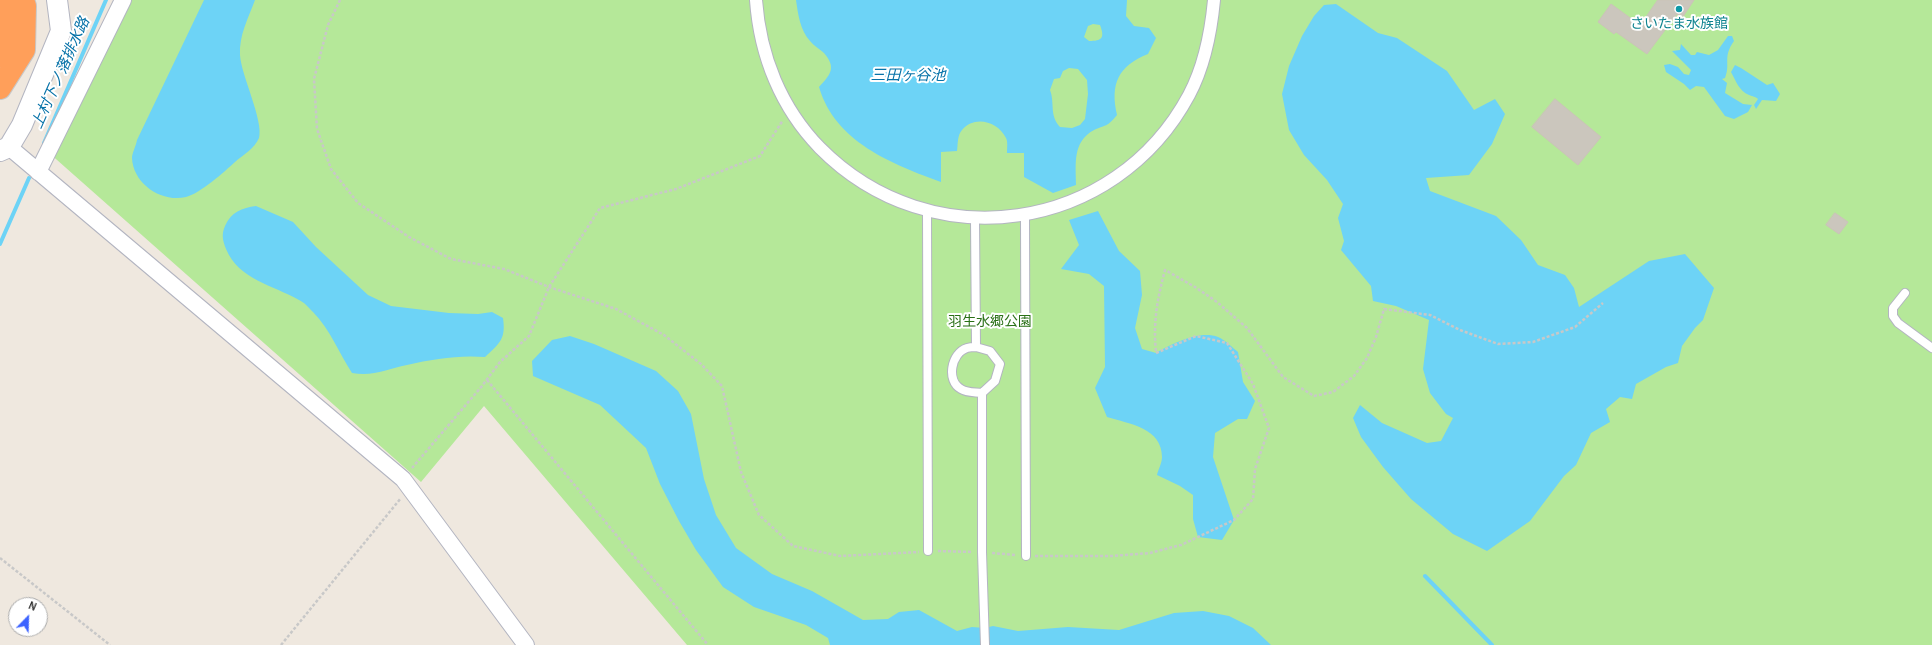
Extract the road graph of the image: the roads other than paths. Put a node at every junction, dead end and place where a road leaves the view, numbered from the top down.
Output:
1 (2, 0) edge
2 (23, 0) edge
3 (57, 0) edge
4 (123, 0) edge
5 (756, 0) edge
6 (1214, 0) edge
7 (0, 56) edge
8 (0, 88) edge
9 (4, 149) edge
10 (38, 172) junction
11 (927, 211) junction
12 (1025, 216) junction
13 (975, 219) junction
14 (1906, 293) dead end
15 (976, 347) junction
16 (1932, 348) edge
17 (982, 393) junction
18 (928, 551) road end
19 (1026, 556) road end
20 (526, 645) edge
21 (985, 645) edge

1 - 7 highway
2 - 8 highway
3 - 9 street
4 - 10 street
5 - 11 street
6 - 12 street
9 - 10 street
10 - 20 street
11 - 13 street
11 - 18 lane
12 - 13 street
12 - 19 lane
13 - 15 lane
14 - 16 lane
15 - 17 lane
15 - 17 lane
17 - 21 lane

